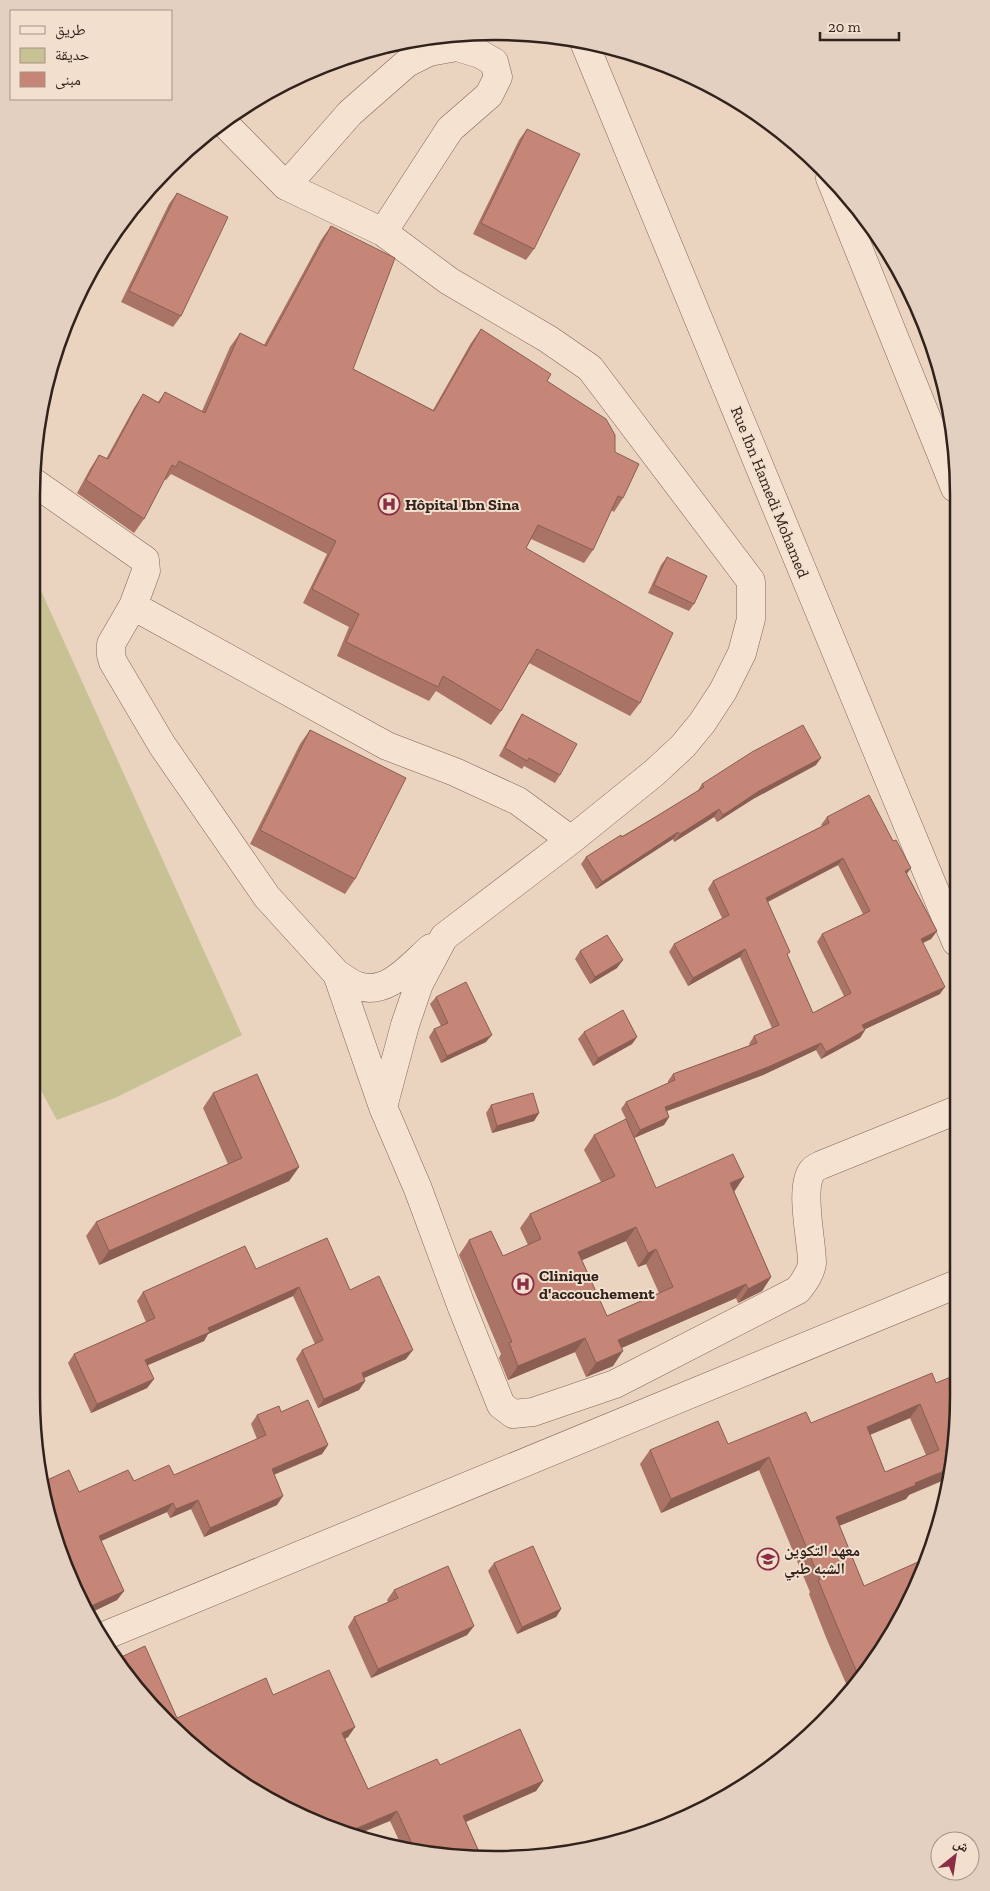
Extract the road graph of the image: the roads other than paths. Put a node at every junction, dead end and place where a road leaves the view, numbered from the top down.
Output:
1 (587, 50) edge
2 (228, 127) edge
3 (286, 186) junction
4 (837, 195) edge
5 (383, 232) junction
6 (949, 474) edge
7 (40, 487) edge
8 (132, 606) junction
9 (571, 840) junction
10 (950, 927) edge
11 (444, 937) junction
12 (337, 974) junction
13 (383, 1107) junction
14 (950, 1113) edge
15 (950, 1287) edge
16 (108, 1634) edge

1 - 10 street, Rue Ibn Hamedi Mohamed
2 - 3 street
3 - 5 street
3 - 5 street
4 - 6 street
5 - 9 street
7 - 8 street
8 - 9 street
8 - 12 street
9 - 11 street
11 - 12 street
11 - 13 street
12 - 13 street
13 - 14 street
15 - 16 street

